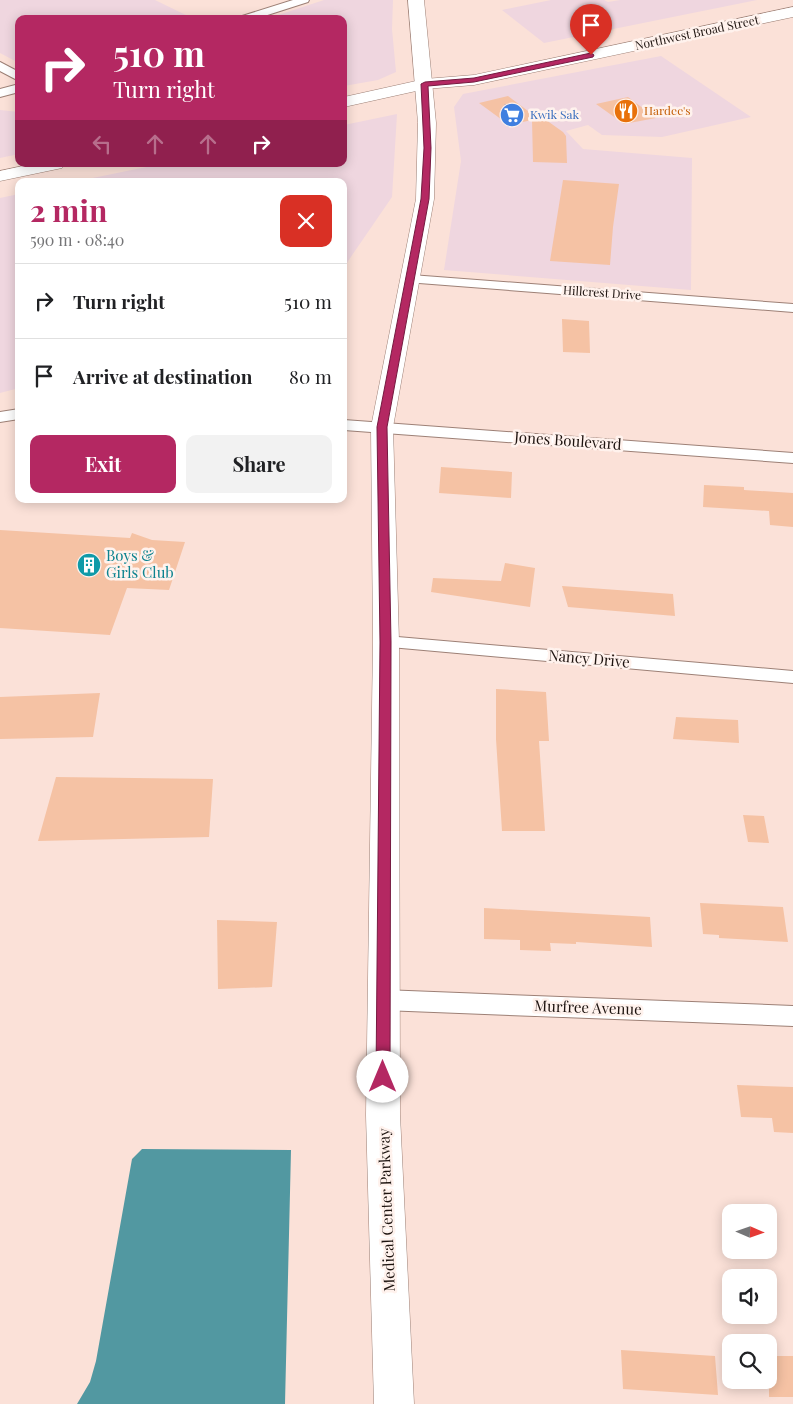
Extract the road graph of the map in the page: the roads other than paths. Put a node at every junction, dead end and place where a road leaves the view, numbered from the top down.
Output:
1 (304, 0) edge
2 (416, 0) edge
3 (786, 0) edge
4 (793, 12) edge
5 (256, 15) edge
6 (0, 66) edge
7 (15, 75) edge
8 (425, 84) junction
9 (15, 89) edge
10 (0, 93) edge
11 (347, 101) edge
12 (42, 167) edge
13 (0, 176) edge
14 (411, 279) junction
15 (793, 308) edge
16 (15, 415) edge
17 (0, 417) edge
18 (347, 425) edge
19 (382, 427) junction
20 (793, 458) edge
21 (386, 642) junction
22 (793, 677) edge
23 (383, 1000) junction
24 (793, 1016) edge
25 (394, 1404) edge

1 - 5 street
2 - 8 main road, Medical Center Parkway
3 - 8 main road, Northwest Broad Street
4 - 8 main road, Northwest Broad Street
6 - 7 street
8 - 11 main road, Northwest Broad Street
8 - 14 main road, Medical Center Parkway
9 - 10 street
12 - 13 main road
14 - 15 street, Hillcrest Drive
14 - 19 main road, Medical Center Parkway
16 - 17 street
18 - 19 street, Jones Boulevard
19 - 20 street, Jones Boulevard
19 - 21 main road, Medical Center Parkway
21 - 22 street, Nancy Drive
21 - 23 main road, Medical Center Parkway
23 - 24 street, Murfree Avenue
23 - 25 main road, Medical Center Parkway

